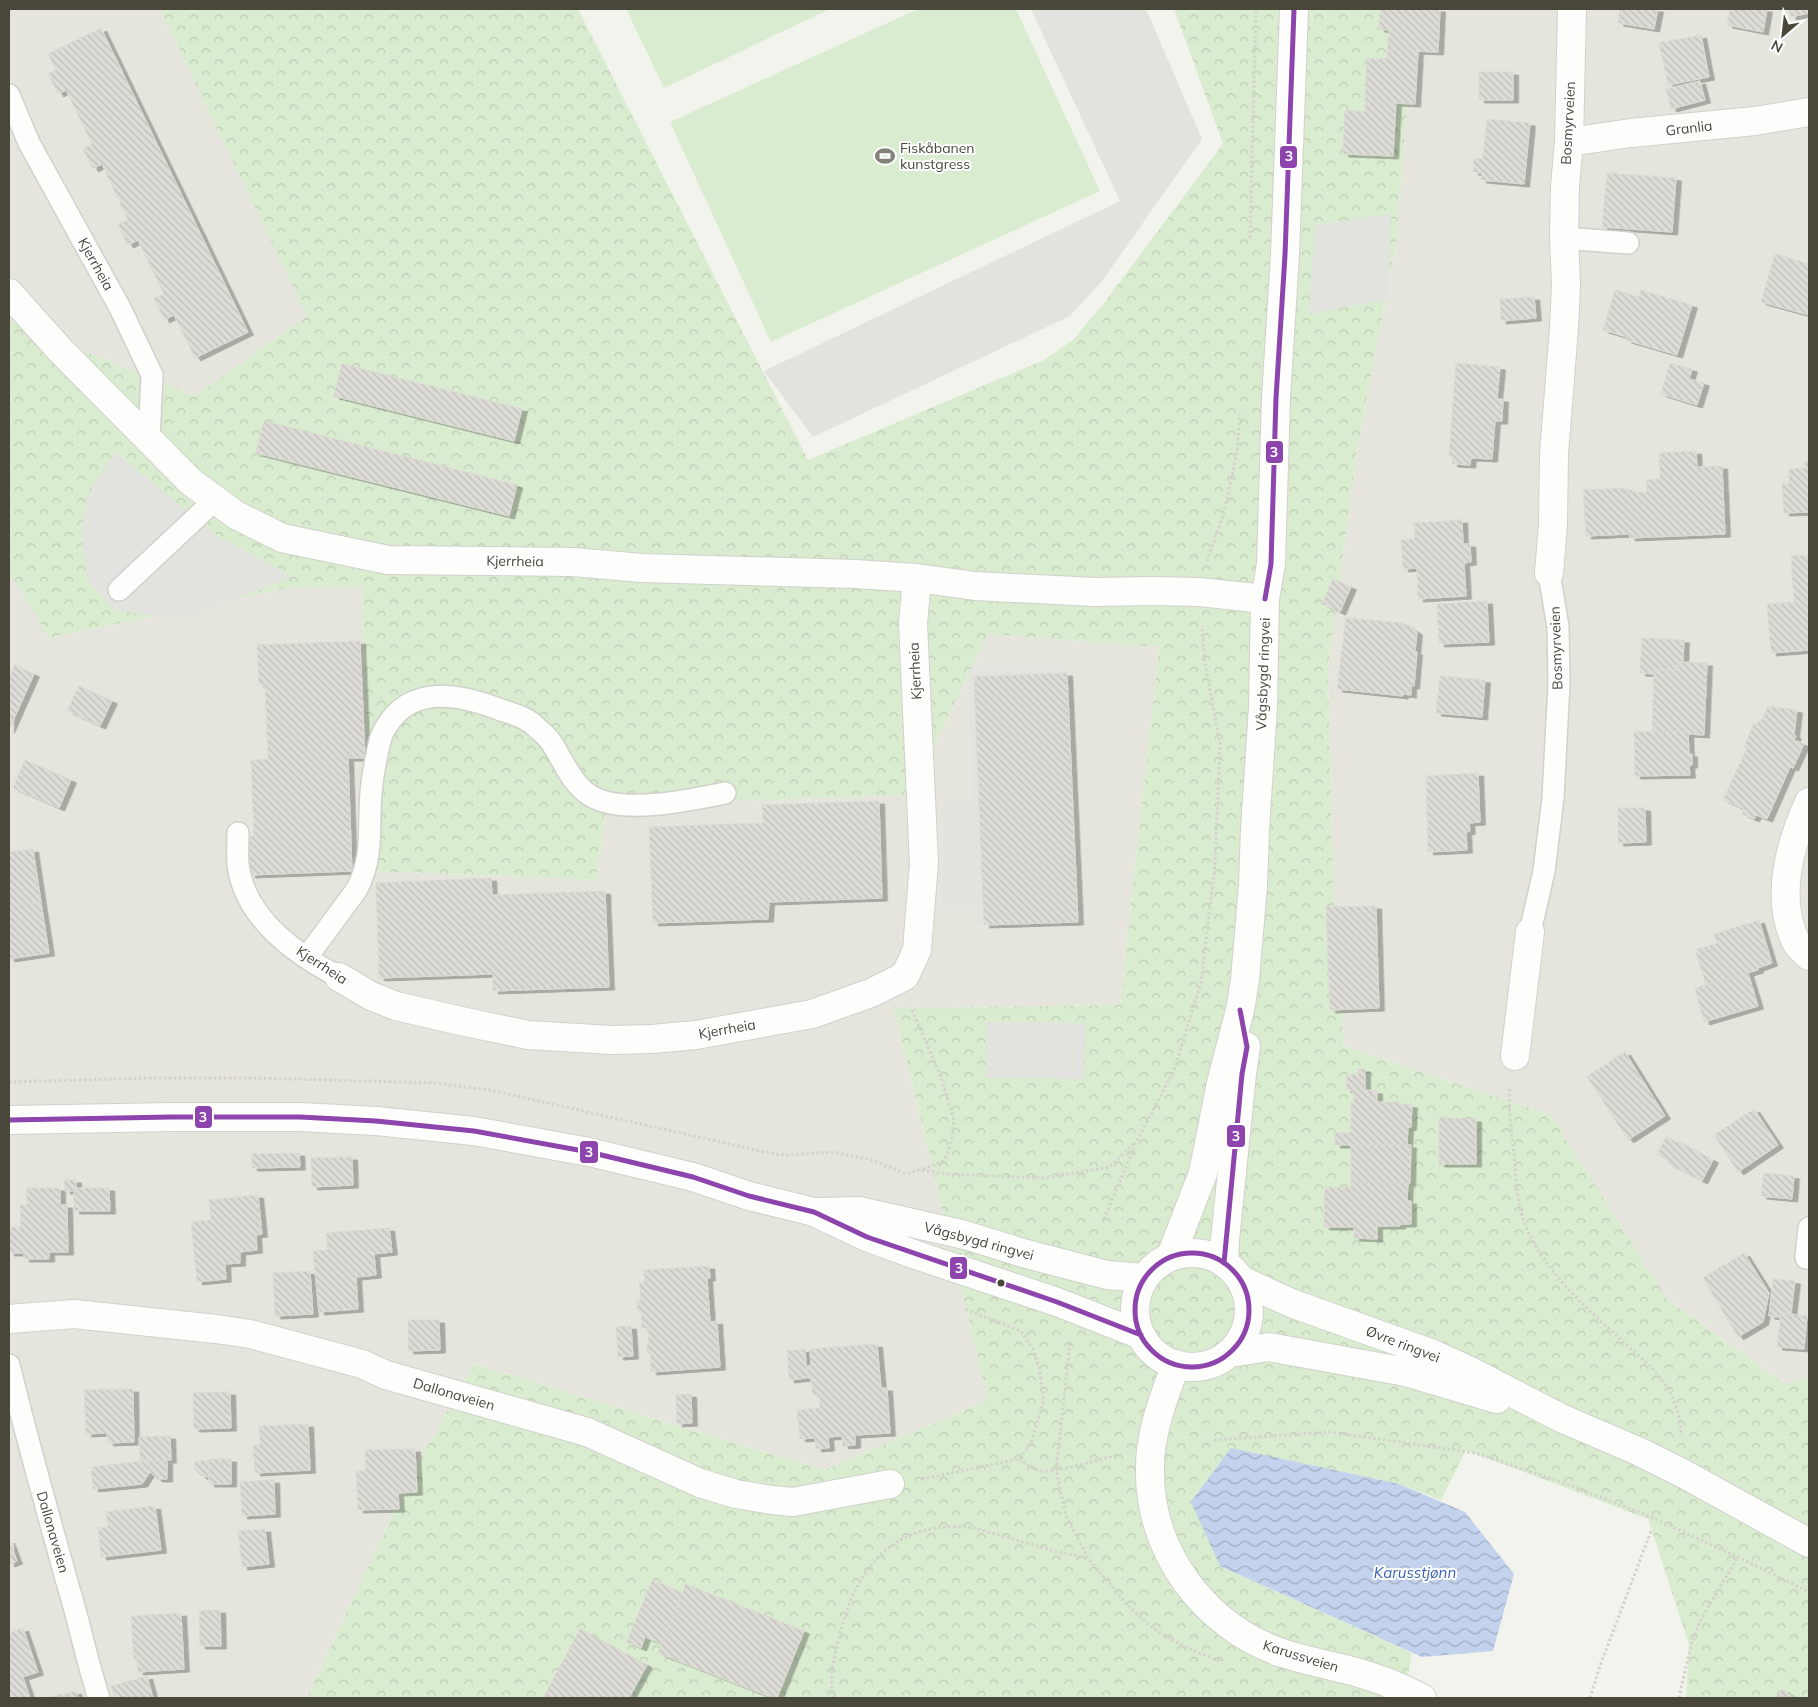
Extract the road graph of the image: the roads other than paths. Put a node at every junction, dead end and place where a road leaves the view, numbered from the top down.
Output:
1 (1294, 9) edge
2 (1572, 9) edge
3 (9, 96) edge
4 (1809, 112) edge
5 (1569, 142) junction
6 (1564, 238) junction
7 (1628, 243) dead end
8 (9, 293) edge
9 (149, 440) junction
10 (215, 500) junction
11 (1549, 573) joint
12 (917, 578) junction
13 (119, 590) dead end
14 (1266, 599) junction
15 (725, 793) dead end
16 (1809, 802) edge
17 (238, 833) dead end
18 (1530, 932) joint
19 (1809, 956) edge
20 (306, 957) junction
21 (339, 978) joint
22 (1240, 1010) junction
23 (1515, 1056) road end
24 (9, 1120) edge
25 (814, 1212) junction
26 (1809, 1228) edge
27 (1172, 1256) junction
28 (1806, 1258) dead end
29 (1233, 1271) junction
30 (1144, 1278) junction
31 (9, 1320) edge
32 (1141, 1335) junction
33 (1230, 1353) junction
34 (1176, 1364) junction
35 (9, 1365) edge
36 (1561, 1418) junction
37 (890, 1484) road end
38 (1809, 1543) edge
39 (99, 1698) edge
40 (1422, 1698) edge

1 - 14 street, Vågsbygd ringvei
2 - 5 street, Bosmyrveien
3 - 9 lane, Kjerrheia
4 - 5 street, Granlia
5 - 6 street, Bosmyrveien
6 - 7 lane
6 - 11 street, Bosmyrveien
8 - 9 street, Kjerrheia
9 - 10 street, Kjerrheia
10 - 12 street, Kjerrheia
10 - 13 lane
11 - 18 lane, Bosmyrveien
12 - 14 street, Kjerrheia
12 - 21 street, Kjerrheia
14 - 22 street, Vågsbygd ringvei
15 - 20 lane
16 - 19 street
17 - 20 lane, Kjerrheia
18 - 23 street, Bosmyrveien
20 - 21 lane, Kjerrheia
22 - 27 street, Vågsbygd ringvei
22 - 29 street, Vågsbygd ringvei
24 - 25 street, Vågsbygd ringvei
25 - 30 street, Vågsbygd ringvei
25 - 32 street, Vågsbygd ringvei
26 - 28 lane
27 - 29 street
27 - 30 street
29 - 33 street
29 - 36 street, Øvre ringvei
30 - 32 street
31 - 37 street, Dallonaveien
32 - 34 street
33 - 34 street
33 - 36 street, Øvre ringvei
34 - 40 street, Karussveien
35 - 39 lane, Dallonaveien
36 - 38 street, Øvre ringvei

